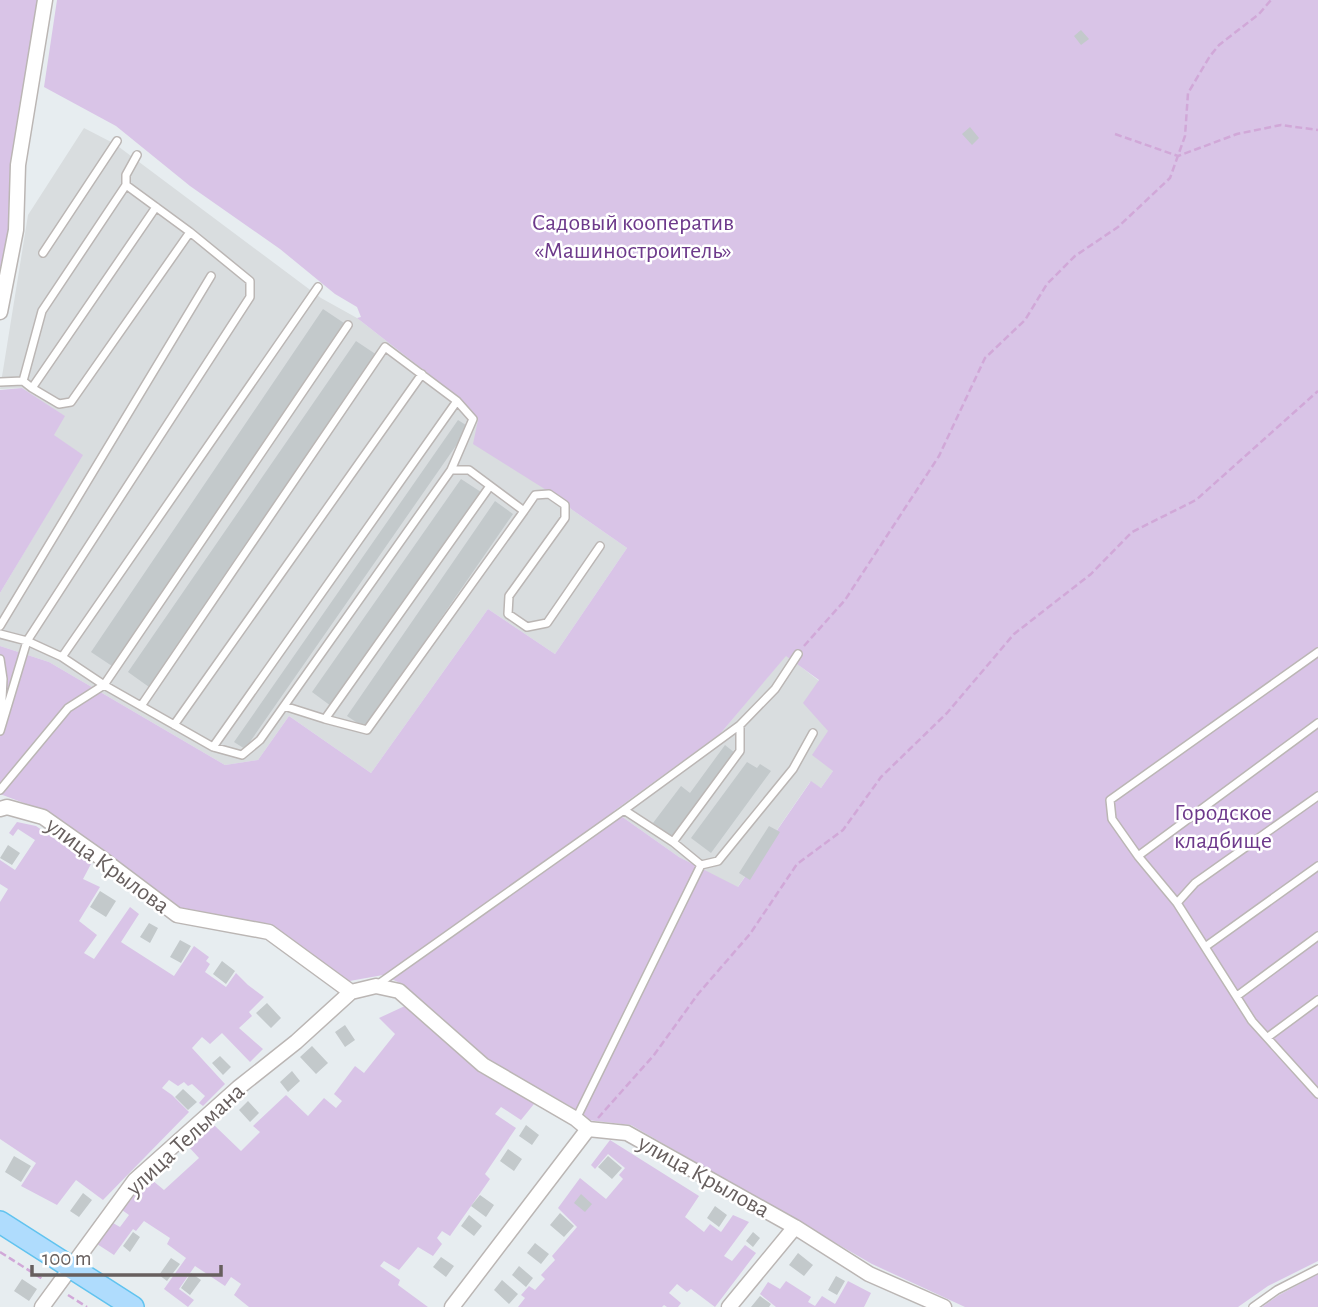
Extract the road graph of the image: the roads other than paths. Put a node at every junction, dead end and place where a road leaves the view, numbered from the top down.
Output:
1 (45, 0) edge
2 (117, 141) dead end
3 (137, 155) dead end
4 (126, 185) junction
5 (156, 207) junction
6 (190, 232) junction
7 (43, 253) dead end
8 (211, 276) dead end
9 (318, 287) dead end
10 (0, 312) edge
11 (348, 325) dead end
12 (422, 374) junction
13 (23, 381) junction
14 (0, 382) edge
15 (32, 388) junction
16 (457, 401) junction
17 (451, 470) junction
18 (490, 486) junction
19 (524, 511) junction
20 (600, 546) dead end
21 (0, 626) edge
22 (0, 634) edge
23 (27, 641) junction
24 (1318, 652) edge
25 (798, 654) road end
26 (62, 657) junction
27 (0, 659) edge
28 (104, 685) junction
29 (141, 706) junction
30 (284, 706) junction
31 (325, 719) junction
32 (1318, 723) edge
33 (174, 725) junction
34 (740, 725) junction
35 (0, 730) edge
36 (813, 733) dead end
37 (213, 747) junction
38 (0, 790) edge
39 (1318, 796) edge
40 (0, 809) edge
41 (624, 810) junction
42 (673, 842) junction
43 (1138, 856) junction
44 (701, 865) junction
45 (1318, 866) edge
46 (1177, 903) junction
47 (1318, 936) edge
48 (1205, 947) junction
49 (376, 986) junction
50 (351, 992) junction
51 (1237, 996) junction
52 (1318, 1000) edge
53 (1268, 1037) junction
54 (1316, 1089) edge
55 (576, 1119) junction
56 (588, 1129) junction
57 (0, 1222) edge
58 (795, 1227) junction
59 (72, 1267) junction
60 (1318, 1269) edge
61 (42, 1307) edge
62 (133, 1307) edge
63 (452, 1307) edge
64 (729, 1307) edge
65 (944, 1307) edge
66 (1253, 1307) edge

1 - 10 street
2 - 7 lane
3 - 4 lane
4 - 5 lane
4 - 13 lane
5 - 6 lane
5 - 15 lane
6 - 15 lane
6 - 23 lane
8 - 21 lane
9 - 26 lane
11 - 28 lane
12 - 16 lane
12 - 29 lane
12 - 33 lane
13 - 14 lane
13 - 15 lane
16 - 17 lane
16 - 37 lane
17 - 18 lane
17 - 30 lane
18 - 19 lane
18 - 31 lane
19 - 20 lane
19 - 31 lane
22 - 23 lane
23 - 26 lane
23 - 35 lane
24 - 43 lane
25 - 34 lane
26 - 28 lane
27 - 35 lane
28 - 29 lane
28 - 38 lane
29 - 33 lane
30 - 31 lane
30 - 37 lane
32 - 43 lane
33 - 37 lane
34 - 41 lane
34 - 42 lane
36 - 44 lane
39 - 46 lane
40 - 50 street, улица Крылова
41 - 42 lane
41 - 49 lane
42 - 44 lane
43 - 46 lane
44 - 55 lane
45 - 48 lane
46 - 48 lane
47 - 51 lane
48 - 51 lane
49 - 50 street
49 - 55 street
50 - 59 street, улица Тельмана
51 - 53 lane
52 - 53 lane
53 - 54 lane
55 - 56 street
56 - 58 street, улица Крылова
56 - 63 street
57 - 59 main road
58 - 64 street, улица Крылова
58 - 65 street, улица Крылова
59 - 61 street, улица Тельмана
59 - 62 main road
60 - 66 lane

